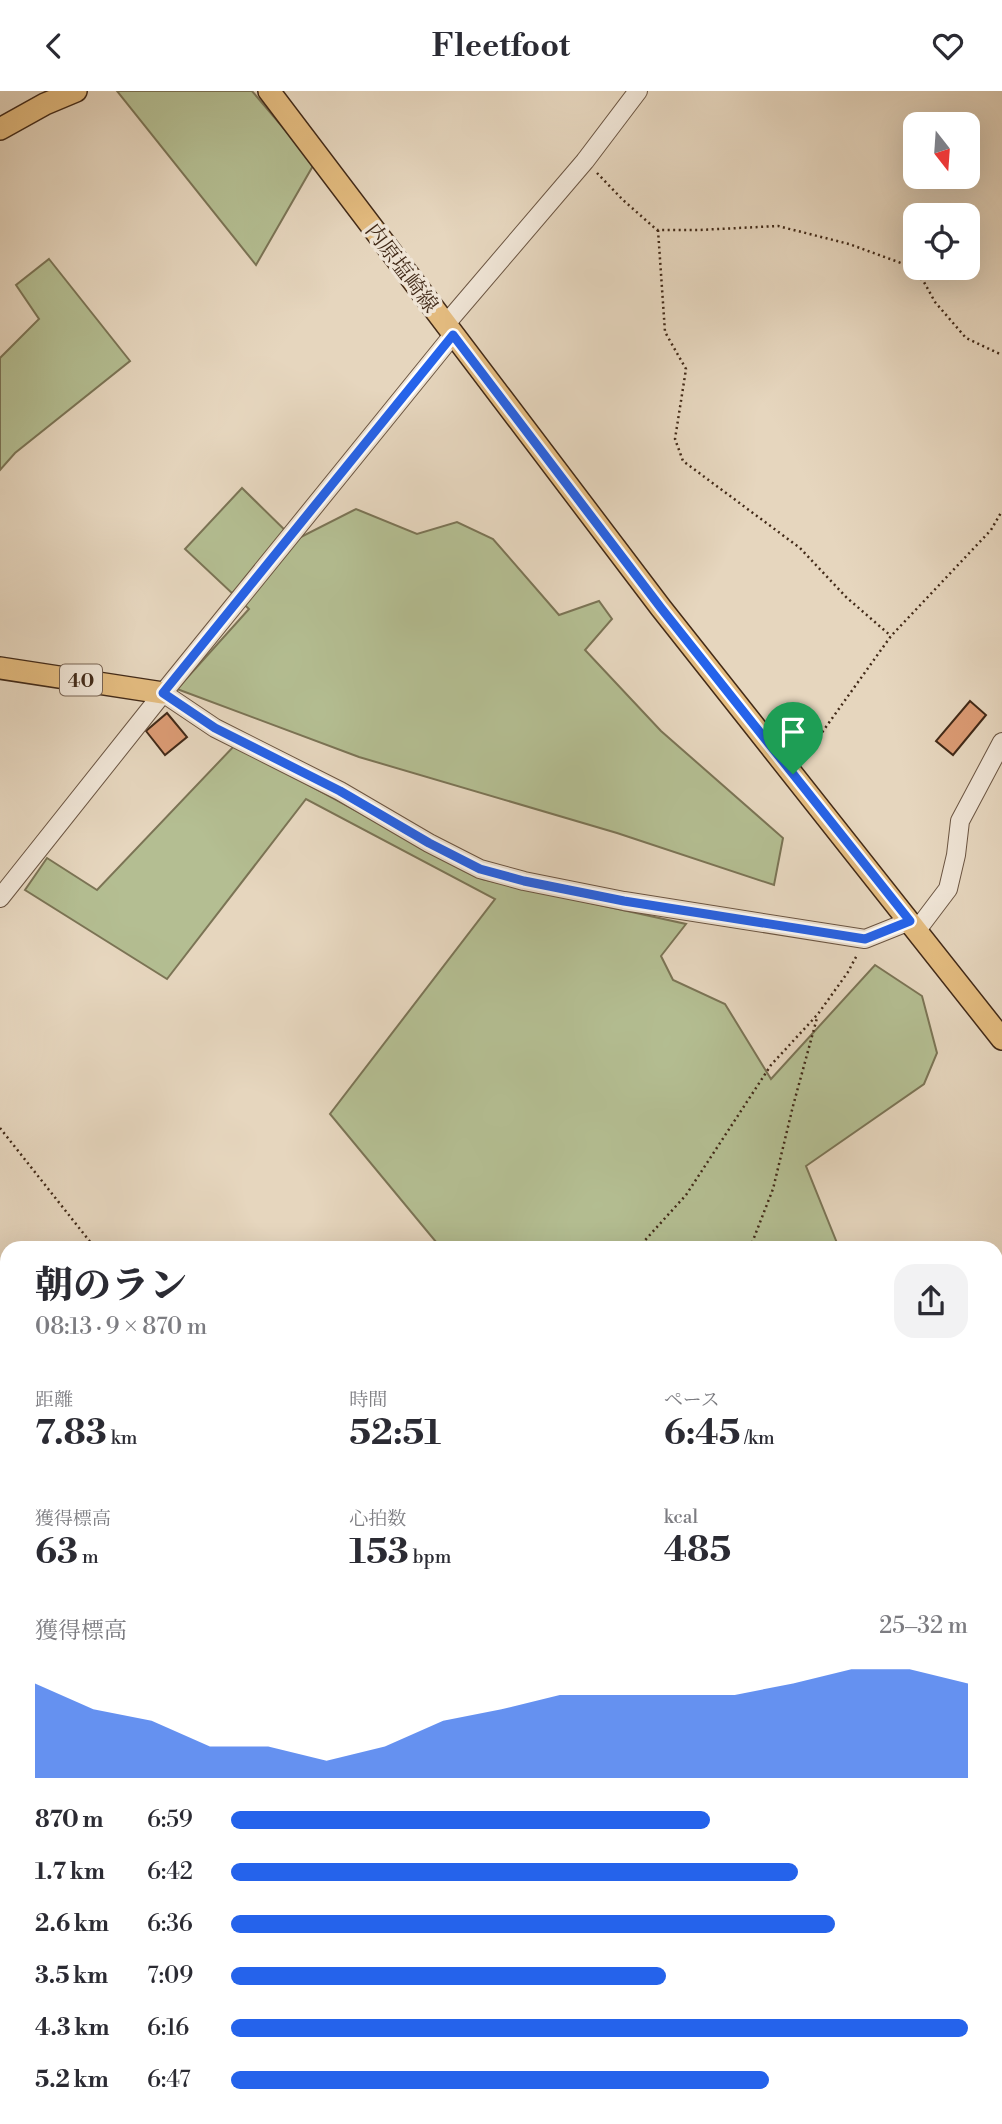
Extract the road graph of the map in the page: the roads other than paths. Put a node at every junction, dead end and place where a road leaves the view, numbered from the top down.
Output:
1 (76, 91) edge
2 (269, 91) edge
3 (638, 91) edge
4 (0, 129) edge
5 (449, 330) junction
6 (0, 668) edge
7 (163, 693) junction
8 (1002, 742) edge
9 (0, 898) edge
10 (914, 925) junction
11 (1002, 1039) edge

1 - 4 main road
2 - 5 main road, 内原塩崎線
3 - 5 street
5 - 7 street
5 - 10 main road, 内原塩崎線
6 - 7 main road, 40
7 - 9 street
7 - 10 street
8 - 10 street
10 - 11 main road, 内原塩崎線

